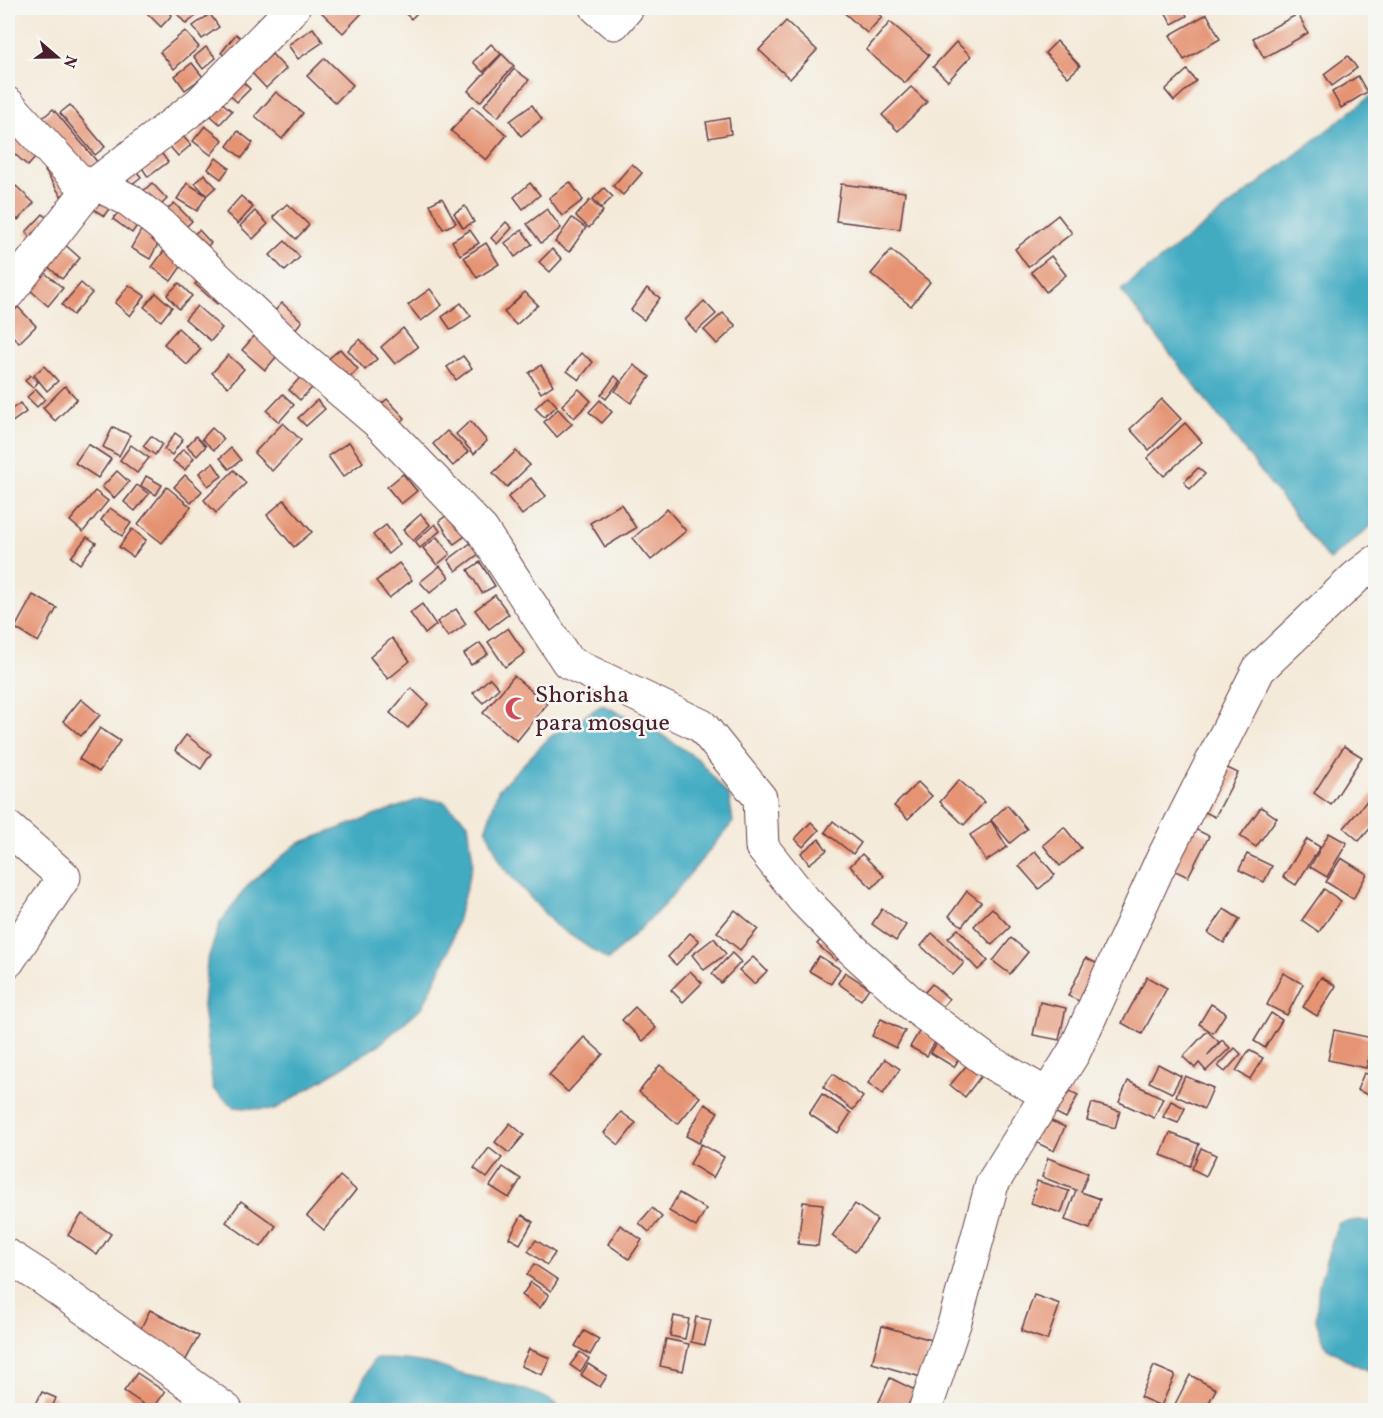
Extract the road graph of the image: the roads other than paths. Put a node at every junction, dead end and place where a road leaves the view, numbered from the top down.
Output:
1 (293, 8) edge
2 (597, 8) edge
3 (627, 8) edge
4 (8, 104) edge
5 (93, 186) junction
6 (8, 293) edge
7 (1376, 562) edge
8 (8, 828) edge
9 (8, 961) edge
10 (1048, 1095) junction
11 (8, 1256) edge
12 (226, 1410) edge
13 (925, 1410) edge

1 - 5 street
2 - 3 street
4 - 5 street
5 - 6 street
5 - 10 street
7 - 10 street
8 - 9 street
10 - 13 street
11 - 12 street

